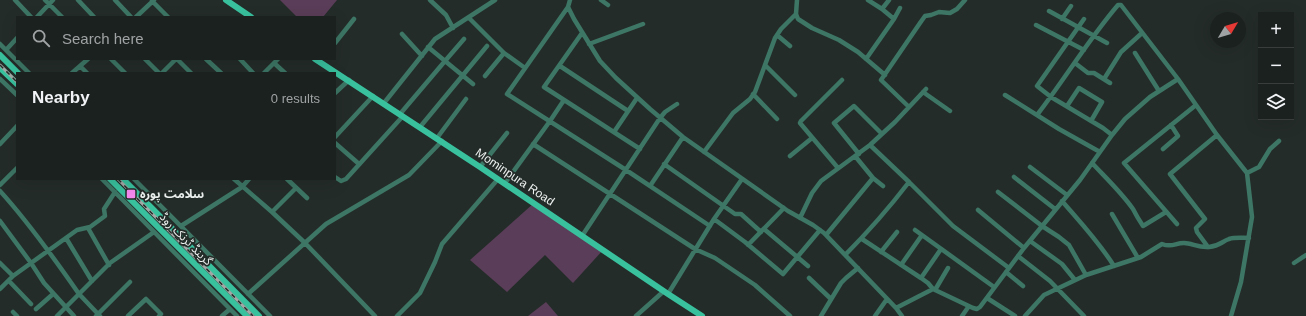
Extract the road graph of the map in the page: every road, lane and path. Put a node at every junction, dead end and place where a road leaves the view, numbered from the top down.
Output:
1 (15, 0) edge
2 (45, 0) edge
3 (53, 0) edge
4 (78, 0) edge
5 (115, 0) edge
6 (226, 0) edge
7 (430, 0) edge
8 (495, 0) edge
9 (570, 0) edge
10 (601, 0) edge
11 (797, 0) edge
12 (868, 0) edge
13 (889, 0) edge
14 (965, 0) edge
15 (151, 1) edge
16 (49, 4) junction
17 (608, 5) dead end
18 (1071, 6) dead end
19 (568, 7) junction
20 (900, 8) dead end
21 (882, 9) junction
22 (1049, 12) dead end
23 (796, 14) junction
24 (30, 16) edge
25 (38, 16) edge
26 (61, 16) edge
27 (93, 16) edge
28 (131, 16) edge
29 (137, 16) edge
30 (167, 16) edge
31 (250, 16) edge
32 (469, 18) junction
33 (354, 19) dead end
34 (894, 19) junction
35 (1062, 19) junction
36 (1084, 19) dead end
37 (643, 24) dead end
38 (1036, 25) dead end
39 (454, 28) junction
40 (1078, 28) junction
41 (1142, 32) junction
42 (582, 33) junction
43 (402, 34) dead end
44 (777, 35) junction
45 (1094, 36) junction
46 (16, 39) edge
47 (464, 40) dead end
48 (336, 42) edge
49 (1068, 42) junction
50 (1107, 43) dead end
51 (0, 44) edge
52 (589, 44) junction
53 (487, 46) dead end
54 (790, 46) dead end
55 (428, 47) junction
56 (6, 50) junction
57 (1084, 50) junction
58 (504, 53) junction
59 (1135, 53) dead end
60 (0, 55) edge
61 (422, 56) junction
62 (866, 59) junction
63 (16, 60) edge
64 (16, 60) edge
65 (87, 60) edge
66 (112, 60) edge
67 (146, 60) edge
68 (176, 60) edge
69 (178, 60) edge
70 (207, 60) edge
71 (241, 60) edge
72 (318, 60) edge
73 (276, 61) edge
74 (444, 61) junction
75 (1075, 63) junction
76 (765, 65) junction
77 (80, 66) junction
78 (560, 66) junction
79 (0, 68) edge
80 (525, 68) junction
81 (17, 72) edge
82 (28, 72) edge
83 (73, 72) edge
84 (86, 72) edge
85 (124, 72) edge
86 (159, 72) edge
87 (161, 72) edge
88 (190, 72) edge
89 (220, 72) edge
90 (252, 72) edge
91 (265, 72) edge
92 (284, 72) edge
93 (462, 75) junction
94 (885, 75) junction
95 (485, 76) dead end
96 (0, 79) edge
97 (1104, 79) junction
98 (1178, 79) junction
99 (349, 80) junction
100 (842, 80) dead end
101 (16, 83) edge
102 (1110, 83) dead end
103 (473, 84) dead end
104 (1159, 91) junction
105 (336, 93) edge
106 (16, 94) edge
107 (753, 94) junction
108 (795, 95) dead end
109 (1005, 95) dead end
110 (373, 96) junction
111 (1051, 97) junction
112 (638, 98) junction
113 (466, 99) dead end
114 (564, 100) junction
115 (384, 103) junction
116 (677, 104) dead end
117 (1196, 105) junction
118 (1066, 106) junction
119 (909, 107) junction
120 (628, 111) junction
121 (950, 111) dead end
122 (402, 115) junction
123 (1037, 115) junction
124 (660, 118) junction
125 (778, 119) dead end
126 (550, 121) junction
127 (1091, 121) junction
128 (1171, 125) junction
129 (16, 127) edge
130 (420, 127) junction
131 (614, 132) junction
132 (507, 133) dead end
133 (882, 134) junction
134 (1112, 135) junction
135 (1217, 135) junction
136 (336, 136) edge
137 (683, 137) junction
138 (812, 138) junction
139 (439, 140) junction
140 (1279, 141) dead end
141 (0, 144) edge
142 (336, 144) edge
143 (533, 144) junction
144 (870, 145) junction
145 (640, 149) junction
146 (1162, 149) dead end
147 (704, 152) junction
148 (1100, 152) junction
149 (857, 155) junction
150 (790, 156) dead end
151 (1092, 163) junction
152 (359, 164) junction
153 (664, 164) junction
154 (480, 167) junction
155 (1030, 167) dead end
156 (838, 168) junction
157 (16, 169) edge
158 (626, 170) junction
159 (1247, 173) junction
160 (336, 177) edge
161 (1014, 177) dead end
162 (873, 178) junction
163 (498, 179) junction
164 (742, 179) junction
165 (103, 180) edge
166 (111, 180) edge
167 (124, 180) edge
168 (135, 180) edge
169 (235, 180) edge
170 (248, 180) edge
171 (288, 180) edge
172 (909, 182) junction
173 (505, 183) junction
174 (0, 185) edge
175 (650, 186) junction
176 (883, 186) dead end
177 (242, 187) junction
178 (296, 188) junction
179 (0, 191) edge
180 (115, 192) junction
181 (998, 192) dead end
182 (610, 194) junction
183 (1066, 195) junction
184 (307, 198) dead end
185 (1062, 201) junction
186 (724, 205) junction
187 (784, 208) junction
188 (1055, 209) junction
189 (978, 210) dead end
190 (272, 212) junction
191 (1166, 212) junction
192 (1112, 214) dead end
193 (800, 218) junction
194 (714, 219) junction
195 (0, 221) edge
196 (1177, 224) dead end
197 (181, 226) junction
198 (710, 226) junction
199 (1042, 226) junction
200 (88, 228) junction
201 (762, 230) junction
202 (820, 230) junction
203 (915, 230) dead end
204 (154, 232) junction
205 (897, 232) dead end
206 (826, 235) junction
207 (922, 235) junction
208 (582, 236) junction
209 (66, 238) junction
210 (1248, 238) junction
211 (862, 239) junction
212 (1030, 241) junction
213 (305, 243) junction
214 (748, 245) junction
215 (1208, 247) junction
216 (1024, 248) junction
217 (695, 249) junction
218 (941, 249) junction
219 (49, 250) junction
220 (881, 252) junction
221 (846, 255) junction
222 (1306, 255) edge
223 (1018, 256) junction
224 (798, 257) junction
225 (1138, 258) junction
226 (191, 259) junction
227 (0, 263) edge
228 (31, 263) junction
229 (186, 264) junction
230 (1294, 264) dead end
231 (109, 265) junction
232 (901, 265) junction
233 (808, 266) dead end
234 (1114, 266) junction
235 (858, 268) junction
236 (948, 268) dead end
237 (1008, 270) junction
238 (1086, 275) junction
239 (13, 276) junction
240 (809, 278) dead end
241 (921, 278) junction
242 (1075, 280) junction
243 (9, 281) junction
244 (92, 281) junction
245 (130, 282) dead end
246 (1023, 286) dead end
247 (994, 287) junction
248 (1058, 289) junction
249 (0, 290) edge
250 (934, 290) junction
251 (666, 293) junction
252 (53, 294) junction
253 (79, 294) junction
254 (248, 294) junction
255 (887, 298) junction
256 (987, 298) junction
257 (831, 299) junction
258 (31, 304) dead end
259 (969, 306) junction
260 (66, 307) junction
261 (36, 309) dead end
262 (230, 309) junction
263 (898, 313) edge
264 (98, 315) edge
265 (57, 316) edge
266 (74, 316) edge
267 (128, 316) edge
268 (159, 316) edge
269 (222, 316) edge
270 (237, 316) edge
271 (247, 316) edge
272 (259, 316) edge
273 (270, 316) edge
274 (375, 316) edge
275 (397, 316) edge
276 (636, 316) edge
277 (702, 316) edge
278 (790, 316) edge
279 (821, 316) edge
280 (875, 316) edge
281 (962, 316) edge
282 (1015, 316) edge
283 (1026, 316) edge
284 (1084, 316) edge
285 (1231, 316) edge

1 - 24 street
2 - 16 street
3 - 16 street
4 - 27 street
5 - 28 street
6 - 31 main road
7 - 39 street
8 - 32 street
9 - 19 street
10 - 17 street
11 - 23 street
12 - 21 street
13 - 21 street
14 - 94 street
15 - 29 street
15 - 30 street
16 - 25 street
16 - 26 street
18 - 35 street
19 - 42 street
19 - 80 street
20 - 34 street
21 - 34 street
22 - 35 street
23 - 44 street
23 - 62 street
32 - 39 street
32 - 58 street
33 - 48 street
34 - 62 street
35 - 40 street
36 - 40 street
37 - 52 street
38 - 49 street
39 - 55 street
40 - 45 street
40 - 49 street
41 - 45 street
41 - 97 street
41 - 98 street
42 - 52 street
42 - 78 street
43 - 61 street
44 - 54 street
44 - 76 street
45 - 50 street
45 - 57 street
46 - 56 street
47 - 74 street
49 - 57 street
49 - 111 street
51 - 56 street
52 - 112 street
53 - 93 street
55 - 61 street
55 - 74 street
56 - 63 street
57 - 75 street
58 - 80 street
58 - 95 street
59 - 104 street
60 - 81 main road
61 - 115 street
62 - 94 street
64 - 82 street
65 - 77 street
66 - 85 street
67 - 86 street
68 - 87 street
69 - 88 street
70 - 89 street
71 - 90 street
72 - 99 main road, Mominpura Road
73 - 91 street
73 - 92 street
74 - 93 street
74 - 122 street
75 - 97 street
75 - 111 street
76 - 107 street
76 - 108 street
77 - 83 street
77 - 84 street
78 - 114 street
78 - 120 street
79 - 101 main road
80 - 126 street
93 - 103 street
93 - 130 street
94 - 119 street
96 - 106 street
97 - 102 street
98 - 104 street
98 - 117 street
99 - 105 street
99 - 110 main road, Mominpura Road
100 - 138 street
104 - 134 street
107 - 125 street
107 - 147 street
109 - 123 street
110 - 115 main road, Mominpura Road
110 - 136 street
111 - 118 street
111 - 123 street
112 - 120 street
112 - 124 street
113 - 139 street
114 - 126 street
114 - 131 street
115 - 122 main road, Mominpura Road
116 - 124 street
117 - 128 street
117 - 135 street
118 - 127 street
118 - 127 street
119 - 121 street
119 - 133 street
120 - 131 street
122 - 130 main road, Mominpura Road
122 - 152 street
123 - 148 street
124 - 137 street
124 - 145 street
126 - 143 street
126 - 158 street
127 - 134 street
128 - 146 street
128 - 191 street
129 - 141 street
130 - 139 main road, Mominpura Road
131 - 145 street
132 - 154 street
133 - 144 street
133 - 149 street
134 - 148 street
135 - 159 street
135 - 215 street
137 - 147 street
137 - 153 street
138 - 150 street
138 - 156 street
139 - 154 main road, Mominpura Road
139 - 213 street
140 - 159 street
142 - 152 street
143 - 173 street
143 - 182 street
144 - 149 street
144 - 172 street
145 - 158 street
147 - 164 street
148 - 151 street
149 - 156 street
149 - 162 street
151 - 183 street
151 - 191 street
152 - 160 street
153 - 175 street
153 - 186 street
154 - 163 main road, Mominpura Road
155 - 183 street
156 - 193 street
157 - 174 street
158 - 175 street
158 - 182 street
159 - 210 street
161 - 188 street
162 - 176 street
162 - 206 street
163 - 173 main road, Mominpura Road
163 - 275 street
164 - 186 street
164 - 187 street
165 - 180 street
166 - 226 main road, گرینڈ ٹرنک روڈ
167 - 272 main road, گرینڈ ٹرنک روڈ
168 - 197 street
169 - 177 street
170 - 177 street
171 - 178 street
172 - 211 street
172 - 237 street
173 - 208 main road, Mominpura Road
175 - 198 street
177 - 190 street
177 - 197 street
178 - 184 street
178 - 190 street
179 - 219 street
180 - 200 street
180 - 204 street
181 - 199 street
182 - 208 street
182 - 217 street
183 - 185 street
185 - 188 street
185 - 234 street
186 - 194 street
186 - 201 street
187 - 193 street
187 - 201 street
188 - 199 street
189 - 216 street
190 - 213 street
191 - 196 street
192 - 225 street
193 - 202 street
194 - 198 street
194 - 214 street
195 - 228 street
197 - 254 street
198 - 217 street
199 - 212 street
199 - 238 street
200 - 209 street
200 - 231 street
201 - 214 street
201 - 224 street
202 - 206 street
202 - 224 street
203 - 207 street
204 - 229 street
204 - 231 street
205 - 220 street
206 - 221 street
207 - 218 street
207 - 232 street
208 - 251 main road, Mominpura Road
209 - 219 street
209 - 244 street
210 - 215 street
210 - 285 street
211 - 220 street
211 - 221 street
212 - 216 street
212 - 242 street
213 - 254 street
213 - 274 street
214 - 224 street
215 - 225 street
216 - 223 street
217 - 251 street
217 - 278 street
218 - 241 street
218 - 247 street
219 - 228 street
219 - 253 street
220 - 232 street
221 - 235 street
222 - 230 street
223 - 237 street
223 - 248 street
224 - 233 street
225 - 234 street
226 - 229 street
226 - 271 main road, گرینڈ ٹرنک روڈ
227 - 239 street
228 - 239 street
228 - 252 street
229 - 262 street
231 - 244 street
232 - 241 street
234 - 238 street
235 - 255 street
235 - 257 street
236 - 250 street
237 - 246 street
237 - 247 street
238 - 242 street
239 - 243 street
240 - 257 street
241 - 250 street
242 - 248 street
243 - 249 street
243 - 258 street
244 - 253 street
245 - 264 street
247 - 256 street
248 - 283 street
248 - 284 street
250 - 259 street
250 - 263 street
251 - 276 street
251 - 277 main road, Mominpura Road
252 - 260 street
252 - 261 street
253 - 260 street
253 - 264 street
254 - 273 street
255 - 263 street
255 - 280 street
256 - 259 street
256 - 282 street
257 - 279 street
259 - 281 street
260 - 265 street
260 - 266 street
262 - 269 street
262 - 270 street
267 - 268 street

